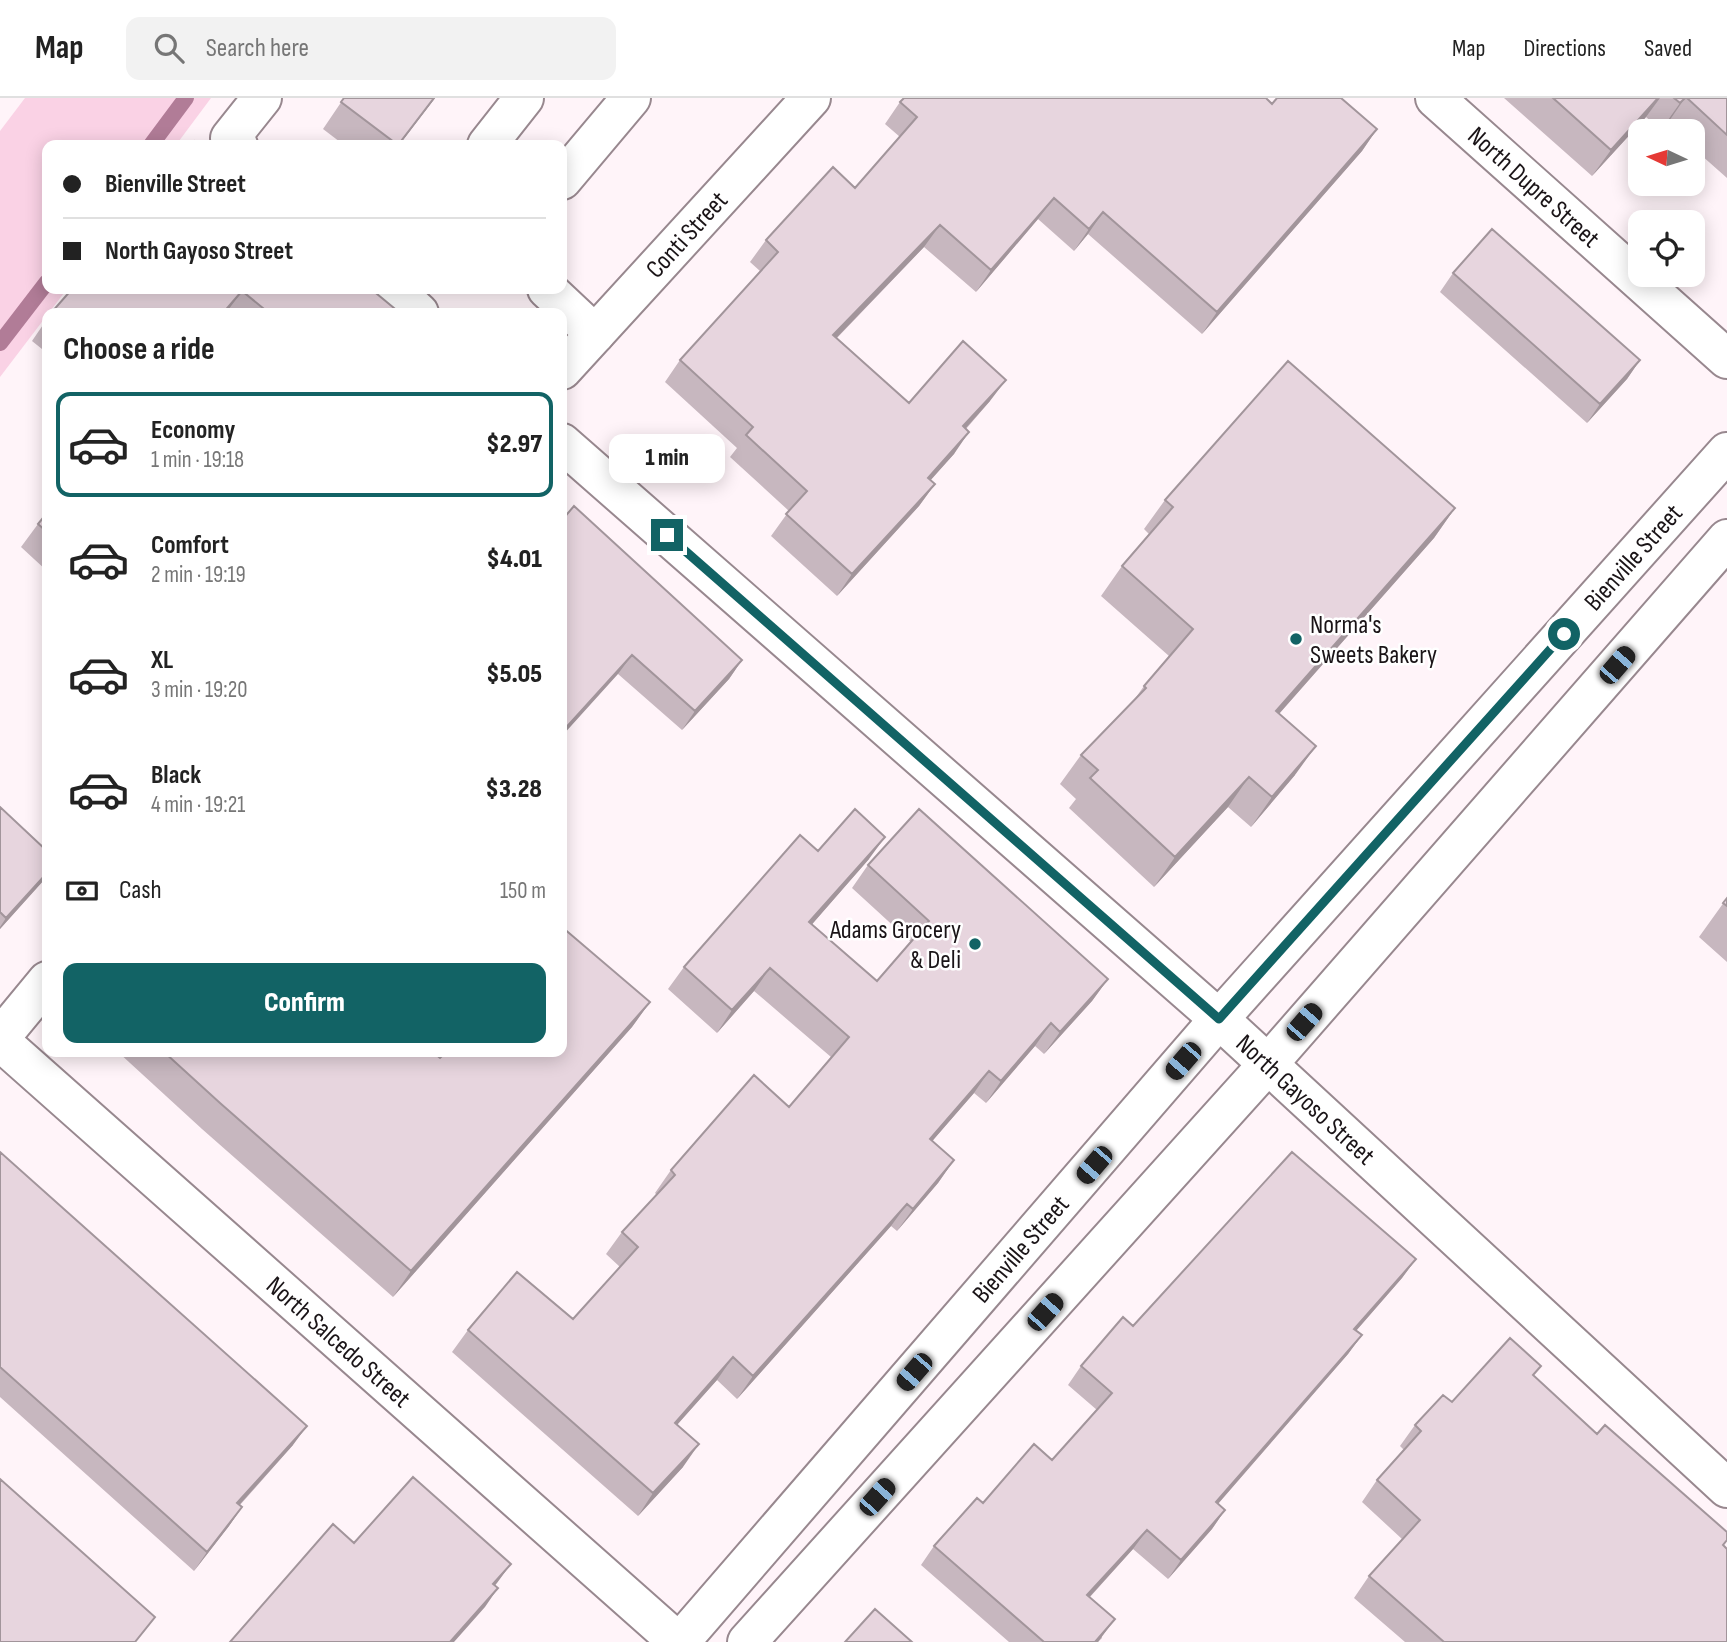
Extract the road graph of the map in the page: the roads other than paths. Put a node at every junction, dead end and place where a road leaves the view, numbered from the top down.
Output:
1 (262, 98) edge
2 (524, 98) edge
3 (631, 98) edge
4 (811, 98) edge
5 (1435, 98) edge
6 (235, 140) edge
7 (491, 140) edge
8 (567, 174) edge
9 (398, 294) edge
10 (552, 294) edge
11 (414, 308) edge
12 (567, 308) edge
13 (567, 308) edge
14 (594, 334) junction
15 (1727, 359) edge
16 (567, 364) edge
17 (567, 447) edge
18 (1727, 452) edge
19 (1727, 539) edge
20 (42, 987) edge
21 (1219, 1019) junction
22 (0, 1039) edge
23 (1268, 1064) junction
24 (1727, 1488) edge
25 (679, 1642) edge
26 (747, 1642) edge

1 - 6 street
2 - 7 street
3 - 8 street
4 - 14 street, Conti Street
5 - 15 street, North Dupre Street
9 - 11 street
10 - 13 street
12 - 14 street
14 - 16 street, Conti Street
17 - 21 street, North Gayoso Street
18 - 21 street, Bienville Street
19 - 23 street
20 - 22 street
21 - 23 street, North Gayoso Street
21 - 25 street, Bienville Street
22 - 25 street, North Salcedo Street
23 - 24 street, North Gayoso Street
23 - 26 street

